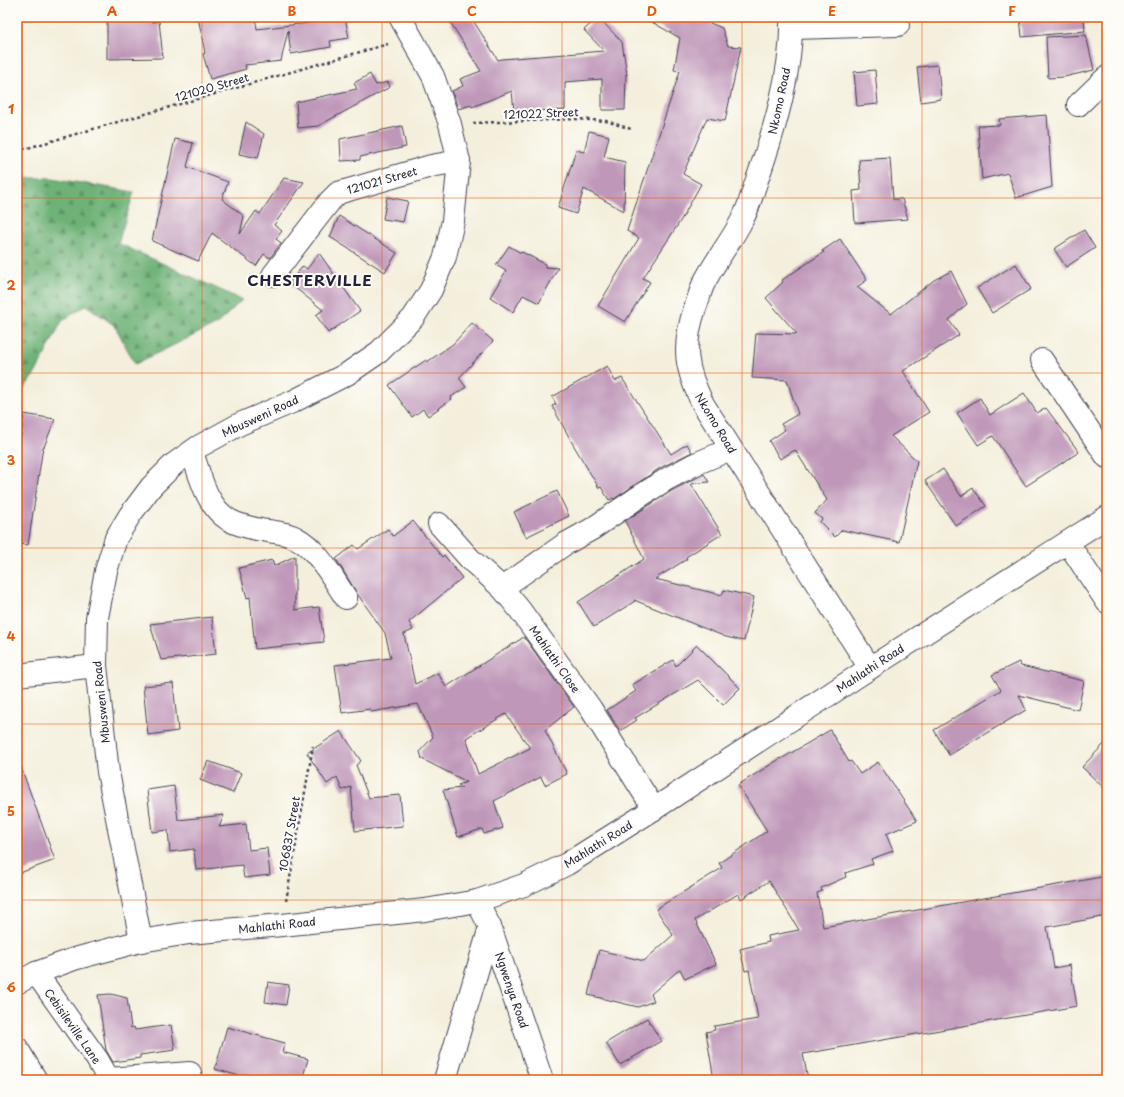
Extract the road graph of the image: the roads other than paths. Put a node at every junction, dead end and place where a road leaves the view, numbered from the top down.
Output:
1 (400, 17) edge
2 (791, 22) edge
3 (898, 25) dead end
4 (1107, 77) edge
5 (1078, 105) dead end
6 (459, 161) junction
7 (274, 275) dead end
8 (1042, 360) dead end
9 (731, 448) junction
10 (192, 452) junction
11 (1107, 457) edge
12 (1107, 517) edge
13 (439, 524) dead end
14 (1068, 543) junction
15 (502, 588) junction
16 (346, 598) dead end
17 (1107, 602) edge
18 (96, 666) junction
19 (870, 668) junction
20 (17, 676) edge
21 (654, 809) junction
22 (477, 901) junction
23 (490, 927) junction
24 (141, 941) junction
25 (26, 978) edge
26 (17, 1048) edge
27 (190, 1073) dead end
28 (36, 1080) edge
29 (108, 1080) edge
30 (445, 1080) edge
31 (542, 1080) edge

1 - 6 street, Mbusweni Road
2 - 3 street
2 - 9 street, Nkomo Road
4 - 5 street
6 - 7 street, 121021 Street
6 - 10 street, Mbusweni Road
8 - 11 street
9 - 15 street
9 - 19 street, Nkomo Road
10 - 16 street
10 - 18 street, Mbusweni Road
12 - 14 street, Mahlathi Road
13 - 15 street, Mahlathi Close
14 - 17 street
14 - 19 street, Mahlathi Road
15 - 21 street, Mahlathi Close
18 - 20 street
18 - 24 street, Mbusweni Road
19 - 21 street, Mahlathi Road
21 - 22 street, Mahlathi Road
22 - 23 street, Ngwenya Road
22 - 24 street, Mahlathi Road
23 - 30 street
23 - 31 street, Ngwenya Road
24 - 25 street, Mahlathi Road
25 - 29 street, Cebisileville Lane
26 - 28 street
27 - 29 street

